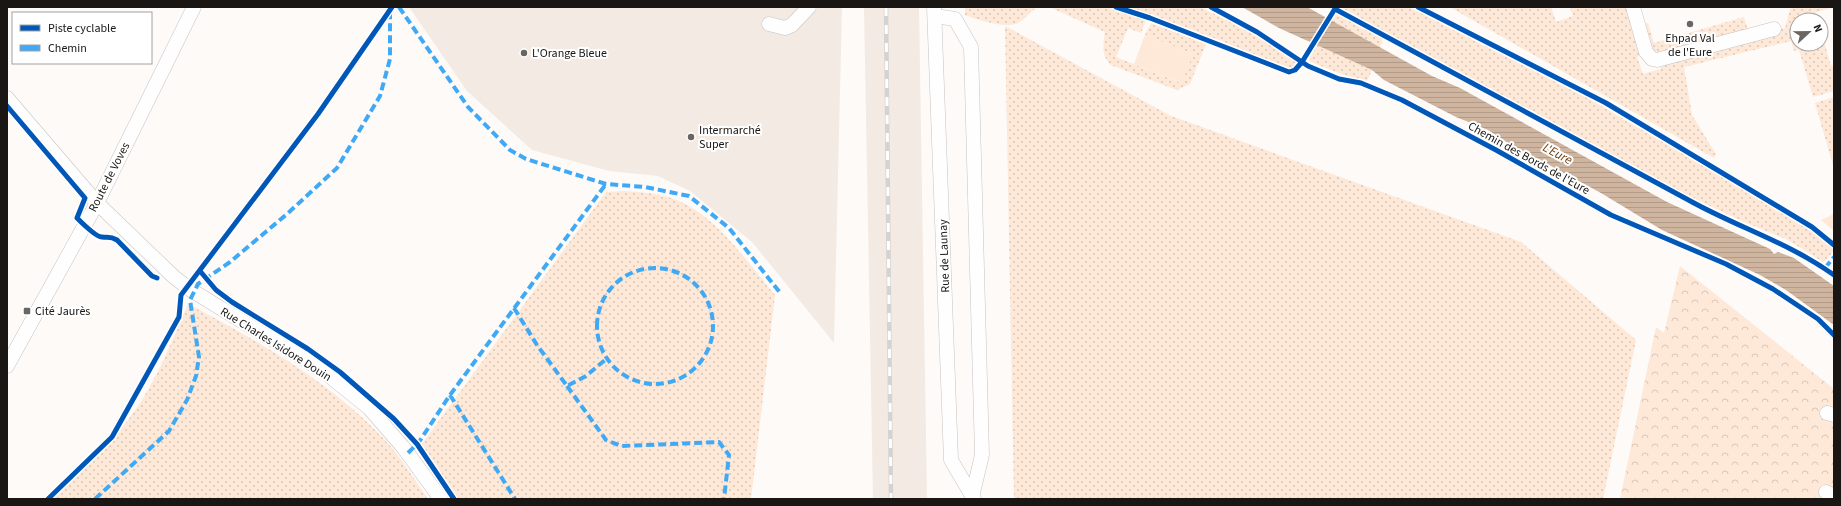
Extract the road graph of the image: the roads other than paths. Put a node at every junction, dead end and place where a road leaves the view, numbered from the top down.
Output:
1 (194, 7) edge
2 (809, 7) edge
3 (1633, 7) edge
4 (934, 11) edge
5 (769, 24) dead end
6 (1774, 28) dead end
7 (7, 98) edge
8 (97, 203) junction
9 (7, 366) edge
10 (973, 498) edge
11 (441, 499) edge

1 - 8 street, Route de Voves
2 - 5 street
3 - 6 street
4 - 10 street, Rue de Launay
4 - 10 street
7 - 8 street, Rue Charles Isidore Douin
8 - 9 street, Route de Voves
8 - 11 street, Rue Charles Isidore Douin

